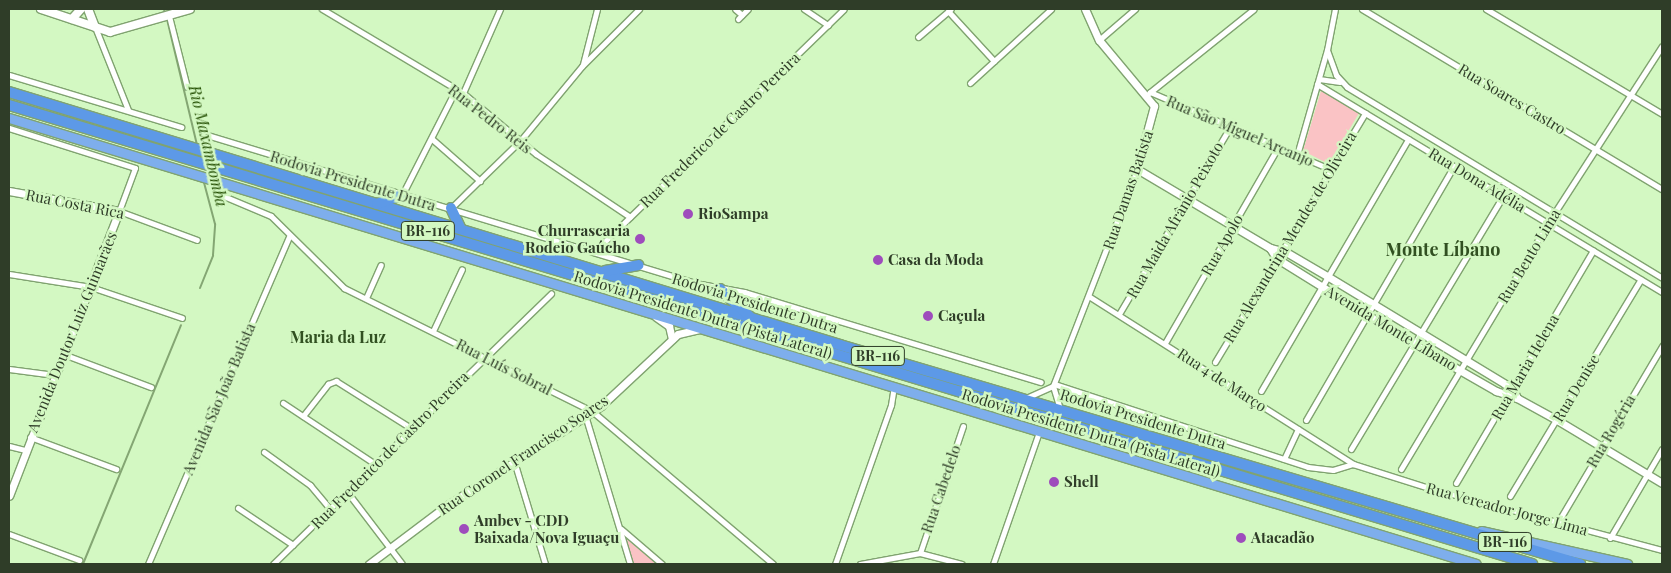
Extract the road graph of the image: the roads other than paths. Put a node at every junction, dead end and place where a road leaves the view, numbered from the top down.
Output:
1 (41, 9) edge
2 (82, 9) edge
3 (88, 9) edge
4 (190, 9) edge
5 (322, 9) edge
6 (500, 9) edge
7 (598, 9) edge
8 (639, 9) edge
9 (735, 9) edge
10 (748, 9) edge
11 (804, 9) edge
12 (844, 9) edge
13 (1051, 9) edge
14 (1085, 9) edge
15 (1135, 9) edge
16 (1254, 9) edge
17 (1335, 9) edge
18 (1362, 9) edge
19 (1486, 9) edge
20 (1494, 9) edge
21 (950, 10) edge
22 (1496, 15) junction
23 (169, 16) junction
24 (72, 19) junction
25 (828, 25) junction
26 (95, 27) junction
27 (918, 37) dead end
28 (1099, 40) junction
29 (1662, 46) edge
30 (1327, 50) junction
31 (994, 61) junction
32 (582, 66) junction
33 (9, 75) edge
34 (1318, 82) junction
35 (1340, 82) junction
36 (970, 83) dead end
37 (187, 87) dead end
38 (456, 89) junction
39 (9, 92) edge
40 (463, 93) junction
41 (1148, 93) junction
42 (1630, 94) junction
43 (9, 105) edge
44 (128, 110) junction
45 (1365, 113) junction
46 (1662, 114) edge
47 (9, 118) edge
48 (1230, 126) junction
49 (181, 127) dead end
50 (9, 128) edge
51 (207, 135) dead end
52 (432, 139) junction
53 (1408, 139) junction
54 (520, 141) junction
55 (1278, 147) junction
56 (1594, 149) junction
57 (1297, 155) junction
58 (1454, 166) junction
59 (1330, 169) junction
60 (1137, 170) junction
61 (480, 180) junction
62 (1662, 189) edge
63 (9, 191) edge
64 (402, 195) junction
65 (221, 196) dead end
66 (1503, 196) junction
67 (1186, 199) junction
68 (378, 204) junction
69 (451, 208) junction
70 (119, 211) junction
71 (1555, 212) junction
72 (630, 217) junction
73 (1548, 223) junction
74 (1233, 226) junction
75 (461, 229) junction
76 (290, 234) junction
77 (197, 240) dead end
78 (1270, 248) junction
79 (1281, 250) junction
80 (1593, 250) junction
81 (595, 251) junction
82 (1276, 258) junction
83 (381, 265) dead end
84 (638, 265) junction
85 (462, 269) dead end
86 (602, 272) junction
87 (9, 274) edge
88 (1327, 276) junction
89 (1662, 278) edge
90 (1641, 279) junction
91 (1321, 286) junction
92 (91, 287) junction
93 (720, 289) junction
94 (1662, 292) edge
95 (551, 294) dead end
96 (1090, 297) junction
97 (366, 298) junction
98 (1373, 305) junction
99 (650, 314) junction
100 (1119, 314) junction
101 (1367, 314) junction
102 (750, 317) junction
103 (182, 318) dead end
104 (700, 328) junction
105 (433, 330) junction
106 (1420, 333) junction
107 (672, 339) junction
108 (1165, 343) junction
109 (1414, 344) junction
110 (1662, 346) edge
111 (63, 354) junction
112 (485, 357) junction
113 (1466, 361) junction
114 (1215, 362) dead end
115 (9, 368) edge
116 (1461, 370) junction
117 (55, 375) junction
118 (1041, 382) dead end
119 (1053, 385) junction
120 (151, 387) dead end
121 (894, 387) junction
122 (1513, 389) junction
123 (1261, 391) dead end
124 (1508, 397) junction
125 (1024, 398) junction
126 (1517, 398) junction
127 (283, 403) dead end
128 (592, 411) junction
129 (1061, 411) junction
130 (584, 415) junction
131 (304, 416) junction
132 (1306, 420) dead end
133 (1557, 420) junction
134 (963, 426) dead end
135 (411, 428) junction
136 (1298, 430) junction
137 (1039, 432) junction
138 (30, 438) junction
139 (9, 446) edge
140 (1602, 447) junction
141 (1351, 449) dead end
142 (1662, 449) edge
143 (25, 450) junction
144 (264, 452) dead end
145 (1284, 458) junction
146 (514, 460) junction
147 (375, 464) junction
148 (1353, 464) junction
149 (116, 469) dead end
150 (1401, 469) dead end
151 (1647, 474) junction
152 (1456, 483) dead end
153 (1662, 483) edge
154 (348, 493) junction
155 (9, 496) edge
156 (1510, 496) dead end
157 (238, 508) dead end
158 (330, 510) junction
159 (1561, 517) dead end
160 (1430, 520) junction
161 (620, 528) junction
162 (9, 534) edge
163 (1610, 538) junction
164 (292, 545) junction
165 (389, 546) junction
166 (1662, 550) edge
167 (920, 553) junction
168 (79, 560) dead end
169 (148, 564) edge
170 (273, 564) edge
171 (368, 564) edge
172 (402, 564) edge
173 (545, 564) edge
174 (630, 564) edge
175 (662, 564) edge
176 (773, 564) edge
177 (835, 564) edge
178 (860, 564) edge
179 (962, 564) edge
180 (993, 564) edge
181 (1476, 564) edge
182 (1532, 564) edge
183 (1580, 564) edge
184 (1627, 564) edge

1 - 24 main road
2 - 24 main road
3 - 26 main road
4 - 23 main road
5 - 38 street, Rua Pedro Reis
6 - 40 street
7 - 32 street
8 - 32 street
9 - 10 street
11 - 25 street
12 - 25 street, Rua Frederico de Castro Pereira
13 - 31 street
14 - 28 street, Rua Damas Batista
15 - 28 street
16 - 41 street
17 - 30 street
18 - 56 street, Rua Soares Castro
19 - 22 street
20 - 22 street
21 - 27 street
21 - 31 street
22 - 42 street
23 - 26 main road
23 - 37 street
24 - 26 main road
25 - 72 street, Rua Frederico de Castro Pereira
26 - 44 street
28 - 41 street, Rua Damas Batista
29 - 42 street, Rua Bento Lima
30 - 34 street
30 - 35 street
31 - 36 street
32 - 54 street
33 - 44 street
34 - 35 street, Rua Dona Adélia
34 - 45 street, Rua Dona Adélia
34 - 57 street
35 - 71 street, Rua Dona Adélia
38 - 40 street, Rua Pedro Reis
38 - 52 street
39 - 68 highway, Rodovia Presidente Dutra / BR-116
40 - 54 street, Rua Pedro Reis
41 - 48 street, Rua São Miguel Arcanjo
41 - 60 street, Rua Damas Batista
42 - 46 street
42 - 56 street, Rua Bento Lima
43 - 182 highway, Rodovia Presidente Dutra / BR-116
44 - 49 street
45 - 53 street, Rua Dona Adélia
45 - 59 street, Rua Alexandrina Mendes de Oliveira
47 - 99 highway, Rodovia Presidente Dutra (Pista Lateral) / BR-116
48 - 55 street, Rua São Miguel Arcanjo
48 - 67 street, Rua Maida Afrânio Peixoto
50 - 70 street, Avenida Doutor Luiz Guimarães
51 - 64 street
52 - 61 street
52 - 64 street
53 - 58 street, Rua Dona Adélia
53 - 88 street
54 - 61 street
54 - 72 street, Rua Pedro Reis
55 - 57 street, Rua São Miguel Arcanjo
55 - 74 street, Rua Apolo
56 - 62 street, Rua Soares Castro
56 - 71 street, Rua Bento Lima
57 - 59 street, Rua São Miguel Arcanjo
58 - 66 street, Rua Dona Adélia
58 - 98 street
59 - 79 street, Rua Alexandrina Mendes de Oliveira
60 - 67 street, Avenida Monte Líbano
60 - 96 street, Rua Damas Batista
61 - 69 street
63 - 70 street, Rua Costa Rica
64 - 68 highway
64 - 69 street
65 - 76 street, Rua Luís Sobral
66 - 73 street, Rua Dona Adélia
66 - 106 street
67 - 74 street, Avenida Monte Líbano
67 - 100 street, Rua Maida Afrânio Peixoto
68 - 75 highway, Rodovia Presidente Dutra / BR-116
69 - 75 highway
69 - 81 street
70 - 77 street, Rua Costa Rica
70 - 92 street, Avenida Doutor Luiz Guimarães
71 - 73 street, Rua Bento Lima
71 - 89 street, Rua Dona Adélia
72 - 81 street, Rua Frederico de Castro Pereira
73 - 80 street, Rua Dona Adélia
73 - 113 street, Rua Bento Lima
74 - 78 street, Avenida Monte Líbano
74 - 108 street, Rua Apolo
75 - 86 highway, Rodovia Presidente Dutra / BR-116
76 - 97 street, Rua Luís Sobral
76 - 169 street, Avenida São João Batista
78 - 79 street, Avenida Monte Líbano
78 - 82 street, Avenida Monte Líbano
79 - 82 street, Rua Alexandrina Mendes de Oliveira
79 - 88 street, Avenida Monte Líbano
80 - 90 street, Rua Dona Adélia
80 - 122 street, Rua Maria Helena
81 - 84 street
82 - 91 street, Avenida Monte Líbano
82 - 114 street, Rua Alexandrina Mendes de Oliveira
83 - 97 street
84 - 86 highway
84 - 93 street
85 - 105 street
86 - 102 highway, Rodovia Presidente Dutra / BR-116
87 - 92 street
88 - 91 street
88 - 98 street, Avenida Monte Líbano
90 - 94 street, Rua Dona Adélia
90 - 133 street, Rua Denise
91 - 101 street, Avenida Monte Líbano
91 - 123 street
92 - 103 street
92 - 111 street, Avenida Doutor Luiz Guimarães
93 - 102 highway
93 - 118 street
95 - 112 street, Rua Frederico de Castro Pereira
96 - 100 street, Rua 4 de Março
96 - 119 street, Rua Damas Batista
97 - 105 street, Rua Luís Sobral
98 - 101 street
98 - 106 street, Avenida Monte Líbano
99 - 104 highway, Rodovia Presidente Dutra (Pista Lateral) / BR-116
99 - 107 street
100 - 108 street, Rua 4 de Março
101 - 109 street, Avenida Monte Líbano
101 - 132 street
102 - 125 highway, Rodovia Presidente Dutra / BR-116
104 - 107 street, Rua Coronel Francisco Soares
104 - 121 highway, Rodovia Presidente Dutra (Pista Lateral) / BR-116
105 - 112 street, Rua Luís Sobral
106 - 109 street
106 - 113 street, Avenida Monte Líbano
107 - 128 street, Rua Coronel Francisco Soares
108 - 136 street, Rua 4 de Março
109 - 116 street, Avenida Monte Líbano
109 - 141 street
110 - 140 street, Rua Rogéria
111 - 117 street, Avenida Doutor Luiz Guimarães
111 - 120 street
112 - 128 street, Rua Luís Sobral
112 - 135 street, Rua Frederico de Castro Pereira
113 - 116 street, Rua Bento Lima
113 - 122 street, Avenida Monte Líbano
115 - 117 street
116 - 124 street, Avenida Monte Líbano
116 - 150 street, Rua Bento Lima
117 - 138 street, Avenida Doutor Luiz Guimarães
119 - 125 street
119 - 129 street
119 - 145 street
121 - 137 highway, Rodovia Presidente Dutra (Pista Lateral) / BR-116
121 - 177 street
122 - 124 street, Rua Maria Helena
122 - 126 street
124 - 126 street, Avenida Monte Líbano
124 - 152 street, Rua Maria Helena
125 - 129 highway, Rodovia Presidente Dutra / BR-116
126 - 133 street, Avenida Monte Líbano
127 - 131 street
128 - 130 street, Rua Coronel Francisco Soares
128 - 176 street, Rua Luís Sobral
129 - 160 highway, Rodovia Presidente Dutra / BR-116
130 - 146 street, Rua Coronel Francisco Soares
130 - 161 street
131 - 135 street
131 - 147 street
133 - 140 street, Avenida Monte Líbano
133 - 156 street, Rua Denise
134 - 167 street, Rua Cabedelo
135 - 147 street, Rua Frederico de Castro Pereira
136 - 145 street
136 - 148 street, Rua 4 de Março
137 - 180 street
137 - 181 highway, Rodovia Presidente Dutra (Pista Lateral) / BR-116
138 - 143 street, Avenida Doutor Luiz Guimarães
138 - 149 street
139 - 143 street
140 - 151 street, Avenida Monte Líbano
140 - 159 street, Rua Rogéria
142 - 151 street
143 - 155 street, Avenida Doutor Luiz Guimarães
144 - 158 street
145 - 148 street
146 - 165 street, Rua Coronel Francisco Soares
146 - 173 street
147 - 154 street, Rua Frederico de Castro Pereira
148 - 163 street, Rua Vereador Jorge Lima
151 - 153 street, Avenida Monte Líbano
151 - 163 street
154 - 158 street, Rua Frederico de Castro Pereira
154 - 165 street
157 - 164 street
158 - 164 street, Rua Frederico de Castro Pereira
160 - 183 highway, Rodovia Presidente Dutra / BR-116
160 - 184 highway, BR-116
161 - 174 street
161 - 175 street
162 - 168 street
163 - 166 street, Rua Vereador Jorge Lima
164 - 170 street, Rua Frederico de Castro Pereira
165 - 171 street, Rua Coronel Francisco Soares
165 - 172 street
167 - 178 street
167 - 179 street

